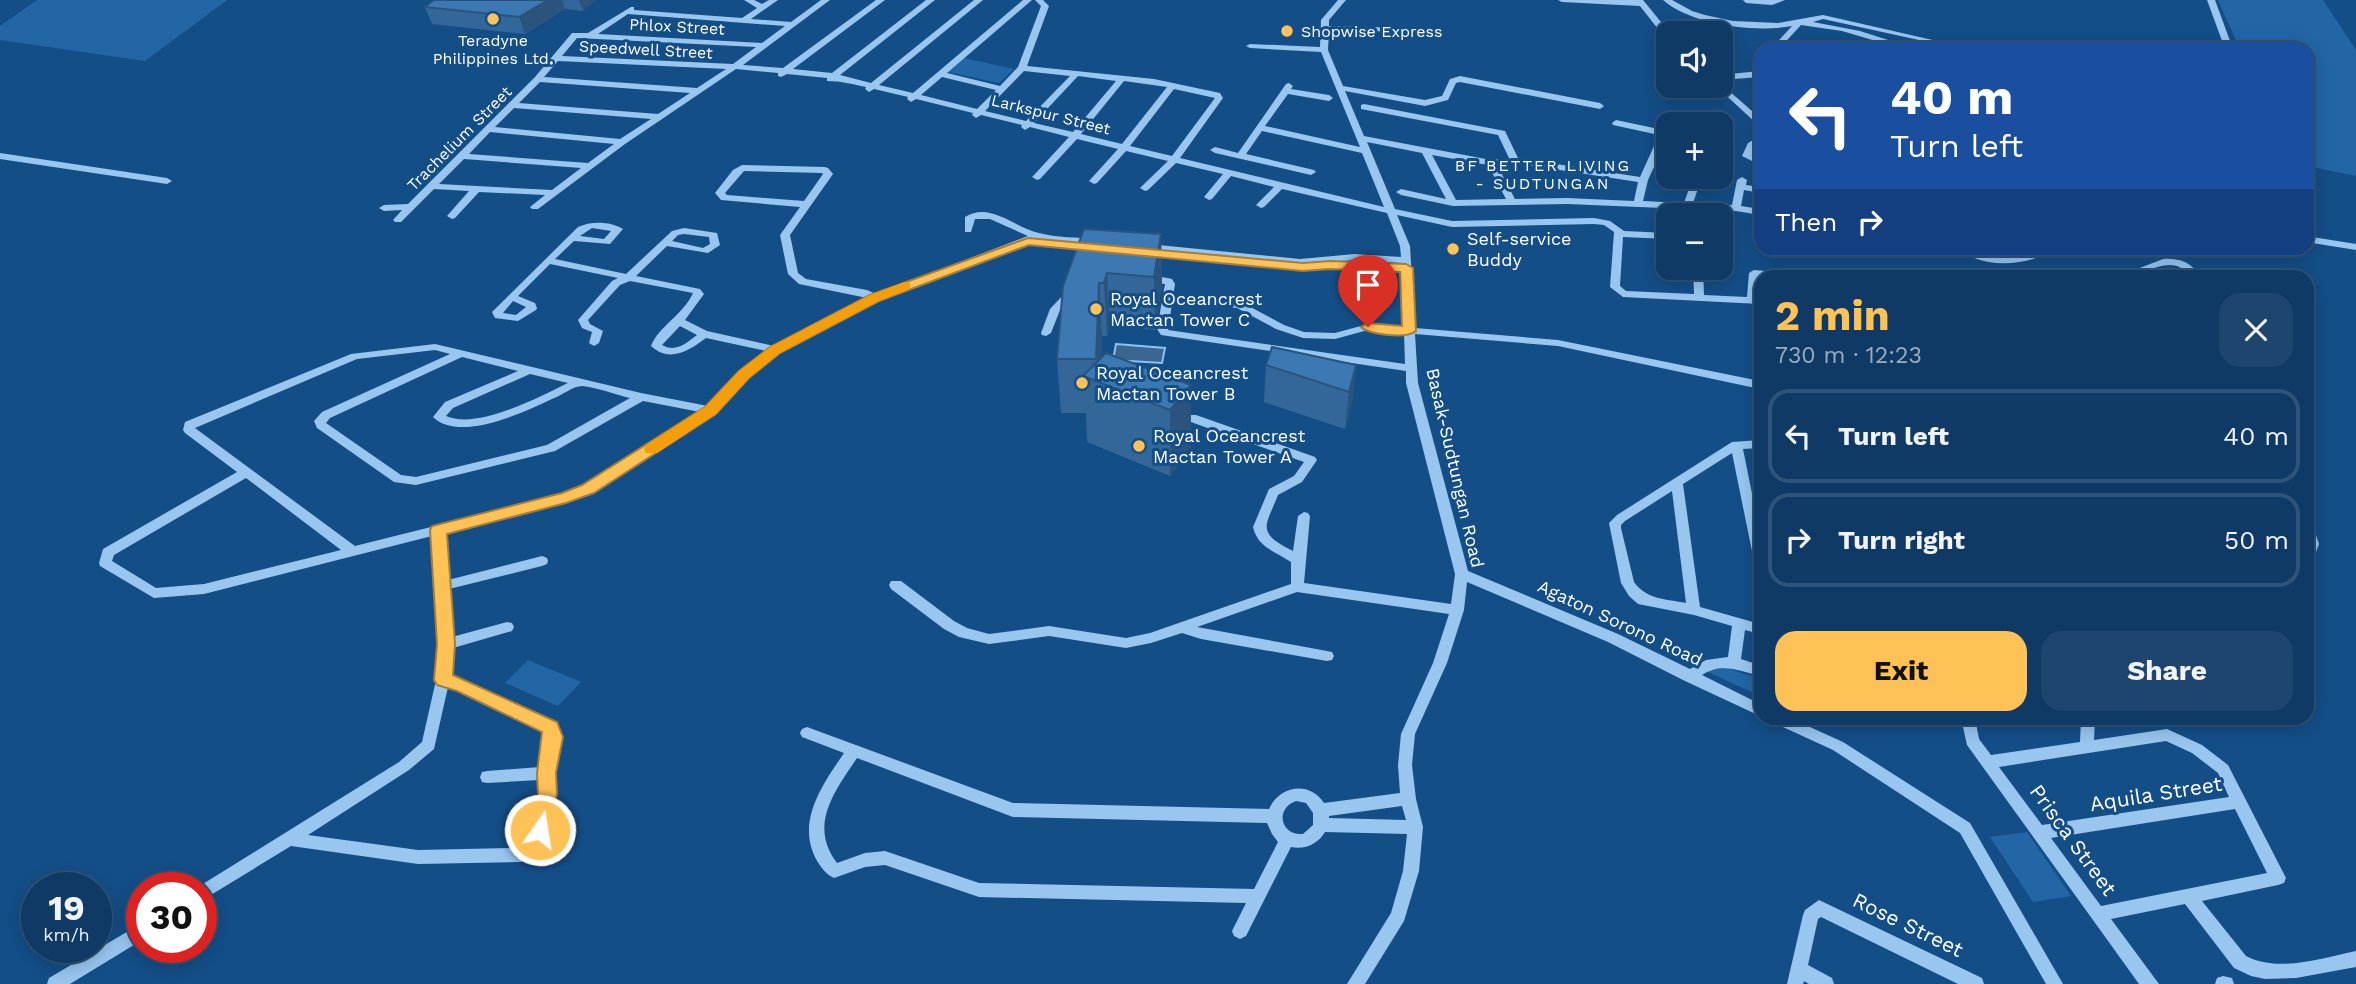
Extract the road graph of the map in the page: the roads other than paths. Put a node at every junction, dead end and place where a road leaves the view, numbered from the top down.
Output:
1 (748, 0) edge
2 (774, 0) edge
3 (826, 0) edge
4 (881, 0) edge
5 (931, 0) edge
6 (979, 0) edge
7 (1028, 0) edge
8 (1039, 0) edge
9 (1342, 0) edge
10 (1562, 0) edge
11 (1667, 0) edge
12 (1781, 0) edge
13 (2211, 0) edge
14 (1746, 1) edge
15 (1641, 2) edge
16 (638, 5) dead end
17 (762, 8) junction
18 (627, 12) junction
19 (743, 21) junction
20 (1656, 21) edge
21 (1800, 22) junction
22 (790, 24) junction
23 (1325, 29) junction
24 (1404, 30) dead end
25 (590, 36) junction
26 (1781, 42) edge
27 (1883, 42) edge
28 (1932, 42) edge
29 (2226, 42) edge
30 (762, 46) junction
31 (1250, 46) dead end
32 (1324, 50) junction
33 (557, 58) junction
34 (733, 68) junction
35 (1021, 68) junction
36 (746, 69) joint
37 (783, 73) junction
38 (940, 74) junction
39 (1076, 75) junction
40 (1754, 75) edge
41 (1733, 77) edge
42 (831, 78) junction
43 (538, 79) junction
44 (1122, 79) junction
45 (1172, 86) junction
46 (871, 87) junction
47 (1341, 88) junction
48 (1002, 89) junction
49 (697, 91) junction
50 (1217, 95) joint
51 (1733, 97) edge
52 (912, 98) junction
53 (1329, 98) dead end
54 (512, 105) junction
55 (1600, 106) dead end
56 (1364, 107) dead end
57 (978, 114) junction
58 (1754, 116) edge
59 (659, 117) junction
60 (1616, 123) dead end
61 (1026, 126) junction
62 (1260, 128) junction
63 (487, 130) junction
64 (1656, 131) edge
65 (1074, 138) junction
66 (1359, 138) junction
67 (622, 142) junction
68 (1754, 143) edge
69 (1123, 149) junction
70 (1215, 150) dead end
71 (1425, 150) junction
72 (1364, 151) junction
73 (1656, 153) edge
74 (0, 156) edge
75 (461, 156) junction
76 (1240, 156) junction
77 (1754, 159) edge
78 (1514, 160) junction
79 (1172, 161) junction
80 (1490, 163) junction
81 (590, 166) junction
82 (1311, 172) dead end
83 (1228, 175) junction
84 (1037, 177) dead end
85 (1643, 180) junction
86 (167, 181) dead end
87 (1094, 181) dead end
88 (432, 186) junction
89 (1280, 187) junction
90 (1145, 188) dead end
91 (1754, 188) edge
92 (476, 189) junction
93 (1401, 192) dead end
94 (553, 193) junction
95 (1209, 197) dead end
96 (1512, 202) junction
97 (1453, 203) junction
98 (1638, 203) junction
99 (805, 204) junction
100 (1656, 204) edge
101 (1261, 205) dead end
102 (411, 207) junction
103 (534, 207) dead end
104 (384, 208) dead end
105 (1733, 208) edge
106 (1736, 208) junction
107 (1391, 210) junction
108 (1754, 211) edge
109 (452, 216) dead end
110 (398, 220) dead end
111 (968, 230) dead end
112 (1619, 234) junction
113 (1656, 236) edge
114 (572, 238) dead end
115 (1031, 238) junction
116 (2314, 241) edge
117 (665, 243) dead end
118 (2327, 243) junction
119 (1104, 246) edge
120 (2356, 247) edge
121 (1131, 249) edge
122 (1978, 256) edge
123 (2031, 256) edge
124 (2356, 257) edge
125 (548, 261) junction
126 (1407, 264) junction
127 (2152, 270) edge
128 (2192, 270) edge
129 (629, 276) junction
130 (1129, 278) edge
131 (1698, 280) edge
132 (1074, 286) edge
133 (512, 297) dead end
134 (1699, 297) junction
135 (875, 298) junction
136 (1188, 300) dead end
137 (1754, 301) edge
138 (679, 321) junction
139 (1409, 331) junction
140 (1046, 333) dead end
141 (705, 334) junction
142 (594, 343) dead end
143 (775, 350) junction
144 (462, 353) junction
145 (1411, 368) junction
146 (531, 369) junction
147 (581, 381) junction
148 (1754, 384) edge
149 (640, 397) junction
150 (710, 410) junction
151 (1192, 418) dead end
152 (1754, 444) edge
153 (1736, 445) junction
154 (245, 473) junction
155 (1677, 483) junction
156 (1304, 516) dead end
157 (438, 530) junction
158 (1754, 532) edge
159 (352, 551) junction
160 (1298, 560) junction
161 (542, 561) dead end
162 (1462, 574) junction
163 (896, 585) dead end
164 (442, 586) junction
165 (1297, 587) junction
166 (1457, 610) junction
167 (1694, 610) junction
168 (1740, 623) junction
169 (507, 627) dead end
170 (1182, 627) junction
171 (1754, 627) edge
172 (446, 644) junction
173 (1327, 656) dead end
174 (1734, 662) junction
175 (1754, 669) edge
176 (1690, 677) junction
177 (443, 680) junction
178 (1754, 707) edge
179 (1796, 725) edge
180 (1969, 725) edge
181 (2088, 725) edge
182 (807, 733) dead end
183 (2087, 745) junction
184 (853, 751) junction
185 (1988, 762) junction
186 (547, 773) junction
187 (487, 777) dead end
188 (1408, 799) junction
189 (2238, 802) junction
190 (1273, 816) junction
191 (1322, 818) junction
192 (1415, 827) junction
193 (2038, 833) junction
194 (1288, 838) junction
195 (291, 839) junction
196 (217, 884) edge
197 (1256, 896) junction
198 (2188, 896) junction
199 (2099, 914) junction
200 (1240, 931) dead end
201 (126, 941) edge
202 (2356, 958) edge
203 (1796, 977) edge
204 (55, 984) edge
205 (1355, 984) edge
206 (1826, 984) edge
207 (1976, 984) edge
208 (2055, 984) edge
209 (2151, 984) edge

1 - 17 street
2 - 17 street
3 - 22 street
4 - 37 street
5 - 42 street
6 - 46 street
7 - 38 street
8 - 35 street
9 - 23 street, Basak-Sudtungan Road
10 - 15 street
11 - 21 street
12 - 14 street
13 - 29 street
15 - 20 street
16 - 18 street, Trachelium Street
17 - 19 street
18 - 19 street
18 - 25 street, Trachelium Street
19 - 22 street
21 - 26 street
21 - 27 street
21 - 28 street
22 - 30 street
23 - 24 street
23 - 32 street, Basak-Sudtungan Road
25 - 30 street, Phlox Street
25 - 33 street, Trachelium Street
30 - 34 street
31 - 32 street
32 - 47 street, Basak-Sudtungan Road
33 - 34 street, Speedwell Street
33 - 43 street, Trachelium Street
34 - 36 street, Larkspur Street
34 - 49 street
35 - 39 street
35 - 48 street
36 - 37 street, Larkspur Street
37 - 42 street, Larkspur Street
38 - 48 street
38 - 52 street
39 - 44 street
39 - 61 street
40 - 41 street
42 - 46 street, Larkspur Street
43 - 49 street
43 - 54 street, Trachelium Street
44 - 45 street
44 - 65 street
45 - 50 street
45 - 69 street
46 - 52 street, Larkspur Street
47 - 55 street
47 - 66 street, Basak-Sudtungan Road
48 - 57 street
49 - 59 street
50 - 79 street
51 - 58 street
52 - 57 street, Larkspur Street
53 - 62 street
54 - 59 street
54 - 63 street, Trachelium Street
56 - 78 street
57 - 61 street, Larkspur Street
59 - 67 street
60 - 64 street
61 - 65 street, Larkspur Street
62 - 72 street
62 - 76 street
63 - 67 street
63 - 75 street, Trachelium Street
65 - 69 street, Larkspur Street
65 - 84 street
66 - 71 street
66 - 72 street, Basak-Sudtungan Road
67 - 81 street
68 - 77 street
69 - 79 street, Larkspur Street
69 - 87 street
70 - 76 street
71 - 80 street
71 - 97 street
72 - 107 street, Basak-Sudtungan Road
73 - 85 street
74 - 86 street
75 - 81 street
75 - 88 street, Trachelium Street
76 - 82 street
78 - 80 street
78 - 85 street
79 - 83 street, Larkspur Street
79 - 90 street
80 - 96 street
81 - 94 street
83 - 89 street, Larkspur Street
83 - 95 street
85 - 98 street
88 - 92 street
88 - 102 street, Trachelium Street
89 - 101 street
89 - 107 street, Larkspur Street
91 - 106 street
92 - 94 street
92 - 109 street
93 - 97 street
94 - 103 street
96 - 97 street
96 - 98 street
98 - 100 street
99 - 99 street
99 - 135 street
102 - 104 street
102 - 110 street, Trachelium Street
105 - 106 street
106 - 108 street
107 - 112 street
107 - 126 street, Basak-Sudtungan Road
111 - 115 street
112 - 113 street
112 - 134 street
114 - 125 street
115 - 119 street
115 - 135 street
116 - 118 street
117 - 129 street
118 - 120 street
118 - 124 street
121 - 126 street
122 - 123 street
125 - 129 street
125 - 133 street
126 - 139 street, Basak-Sudtungan Road
127 - 128 street
129 - 138 street
129 - 142 street
130 - 145 street
131 - 134 street
132 - 140 street
134 - 137 street
135 - 143 street
136 - 139 street
138 - 141 street
138 - 141 street
139 - 145 street, Basak-Sudtungan Road
139 - 148 street
141 - 143 street
143 - 150 street
144 - 146 street
144 - 149 street
144 - 154 street
145 - 162 street, Basak-Sudtungan Road
146 - 147 street
146 - 147 street
147 - 149 street
149 - 150 street
150 - 157 street
151 - 160 street
152 - 153 street
153 - 155 street
153 - 158 street
154 - 159 street
154 - 159 street
155 - 167 street
155 - 167 street
156 - 160 street
157 - 159 street
157 - 164 street
160 - 165 street
161 - 164 street
162 - 166 street, Basak-Sudtungan Road
162 - 176 street, Agaton Sorono Road
163 - 170 street
164 - 172 street
165 - 166 street
165 - 170 street
166 - 188 street, Basak-Sudtungan Road
167 - 168 street
168 - 171 street
168 - 174 street
169 - 172 street
170 - 173 street
172 - 177 street
174 - 175 street
174 - 176 street
176 - 178 street, Agaton Sorono Road
177 - 186 street
177 - 195 street
179 - 208 street
180 - 185 street, Prisca Street
181 - 183 street
182 - 184 street
183 - 185 street
183 - 189 street
184 - 190 street
184 - 197 street
185 - 193 street, Prisca Street
186 - 187 street
186 - 195 street
188 - 191 street
188 - 192 street, Basak-Sudtungan Road
189 - 193 street, Aquila Street
189 - 198 street
190 - 191 street
190 - 194 street
191 - 192 street
191 - 194 street
192 - 205 street, Basak-Sudtungan Road
193 - 199 street, Prisca Street
194 - 197 street
195 - 196 street
197 - 200 street
198 - 199 street
198 - 202 street
199 - 209 street, Prisca Street
201 - 204 street
203 - 206 street
203 - 207 street, Rose Street

